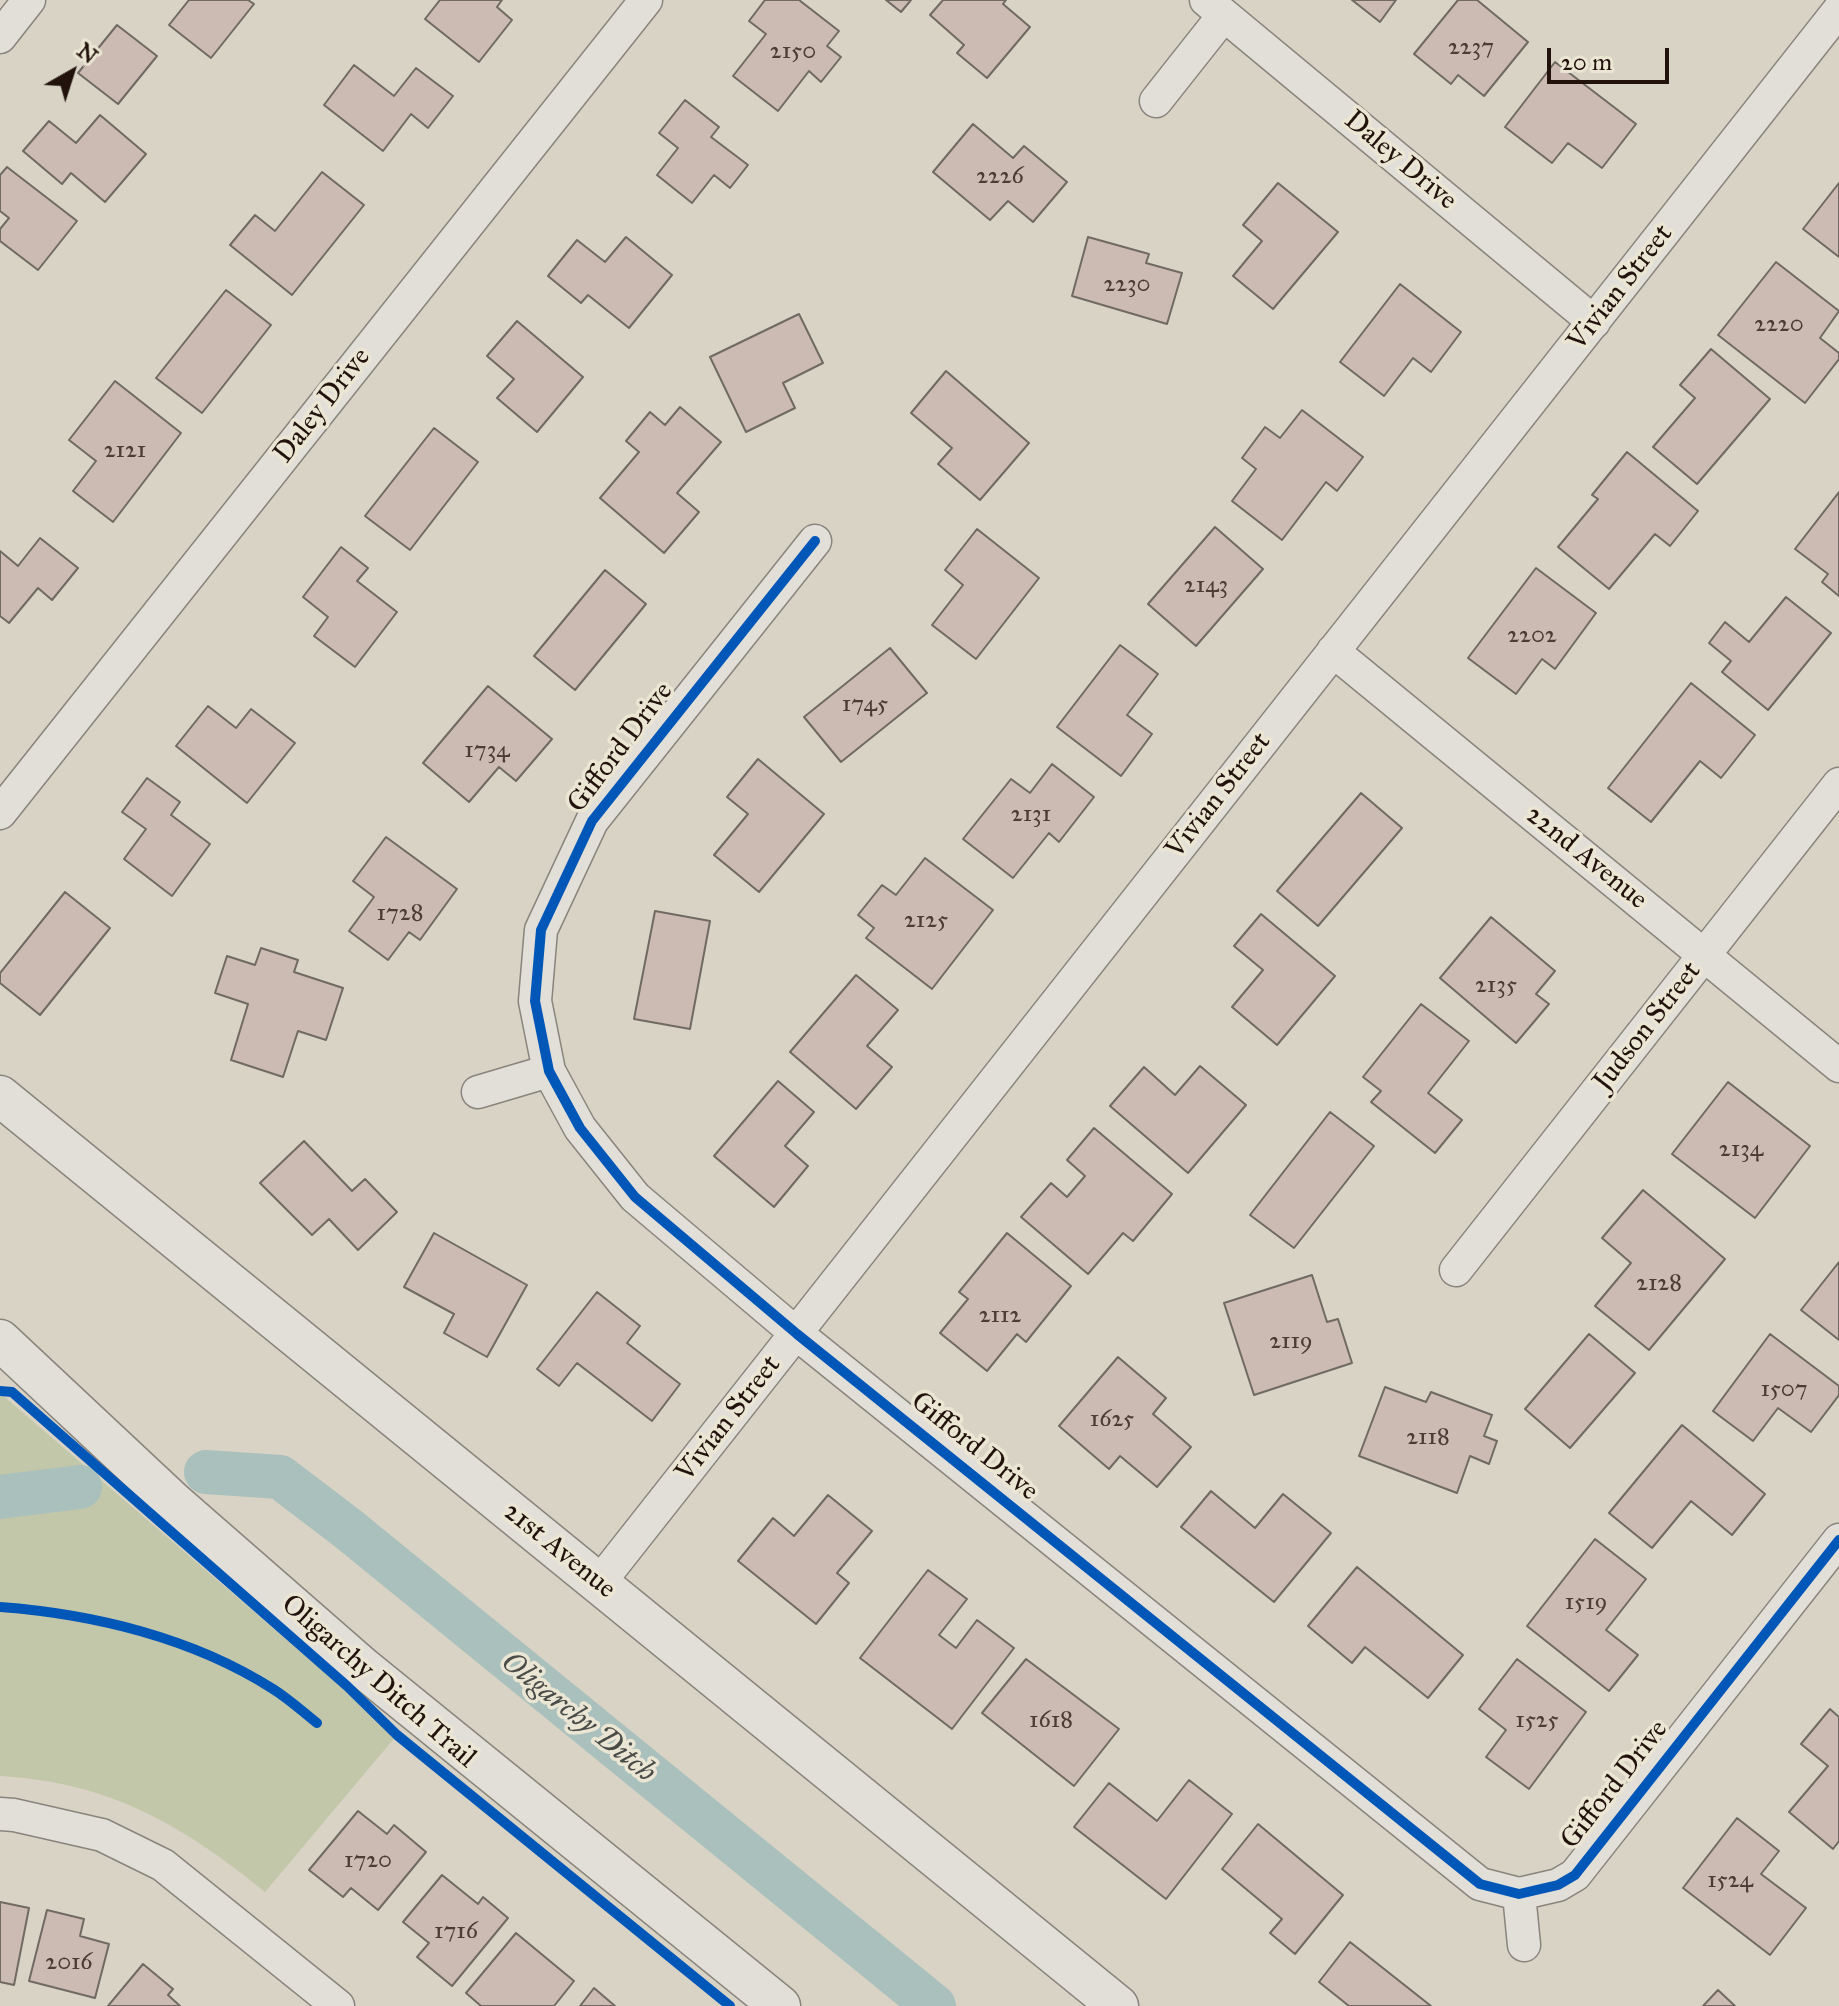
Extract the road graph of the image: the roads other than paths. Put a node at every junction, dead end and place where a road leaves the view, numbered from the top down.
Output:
1 (29, 0) edge
2 (646, 0) edge
3 (1215, 8) edge
4 (1839, 10) edge
5 (0, 37) edge
6 (1156, 101) dead end
7 (1594, 322) junction
8 (815, 541) dead end
9 (1333, 651) junction
10 (1839, 784) edge
11 (0, 813) edge
12 (1705, 955) junction
13 (1839, 1066) edge
14 (549, 1071) junction
15 (478, 1092) dead end
16 (0, 1096) edge
17 (1456, 1270) dead end
18 (797, 1334) junction
19 (0, 1340) edge
20 (1839, 1540) edge
21 (599, 1583) junction
22 (0, 1814) edge
23 (1519, 1894) junction
24 (1524, 1945) dead end
25 (338, 2006) edge
26 (780, 2006) edge
27 (1118, 2006) edge

1 - 5 street
2 - 11 street, Daley Drive
3 - 6 street
3 - 7 street, Daley Drive
4 - 7 street, Vivian Street
7 - 9 street, Vivian Street
8 - 14 street, Gifford Drive
9 - 12 street, 22nd Avenue
9 - 18 street, Vivian Street
10 - 12 street, Judson Street
12 - 13 street, 22nd Avenue
12 - 17 street, Judson Street
14 - 15 street
14 - 18 street, Gifford Drive
16 - 21 street, 21st Avenue
18 - 21 street, Vivian Street
18 - 23 street, Gifford Drive
19 - 26 street
20 - 23 street, Gifford Drive
21 - 27 street, 21st Avenue
22 - 25 street
23 - 24 street

